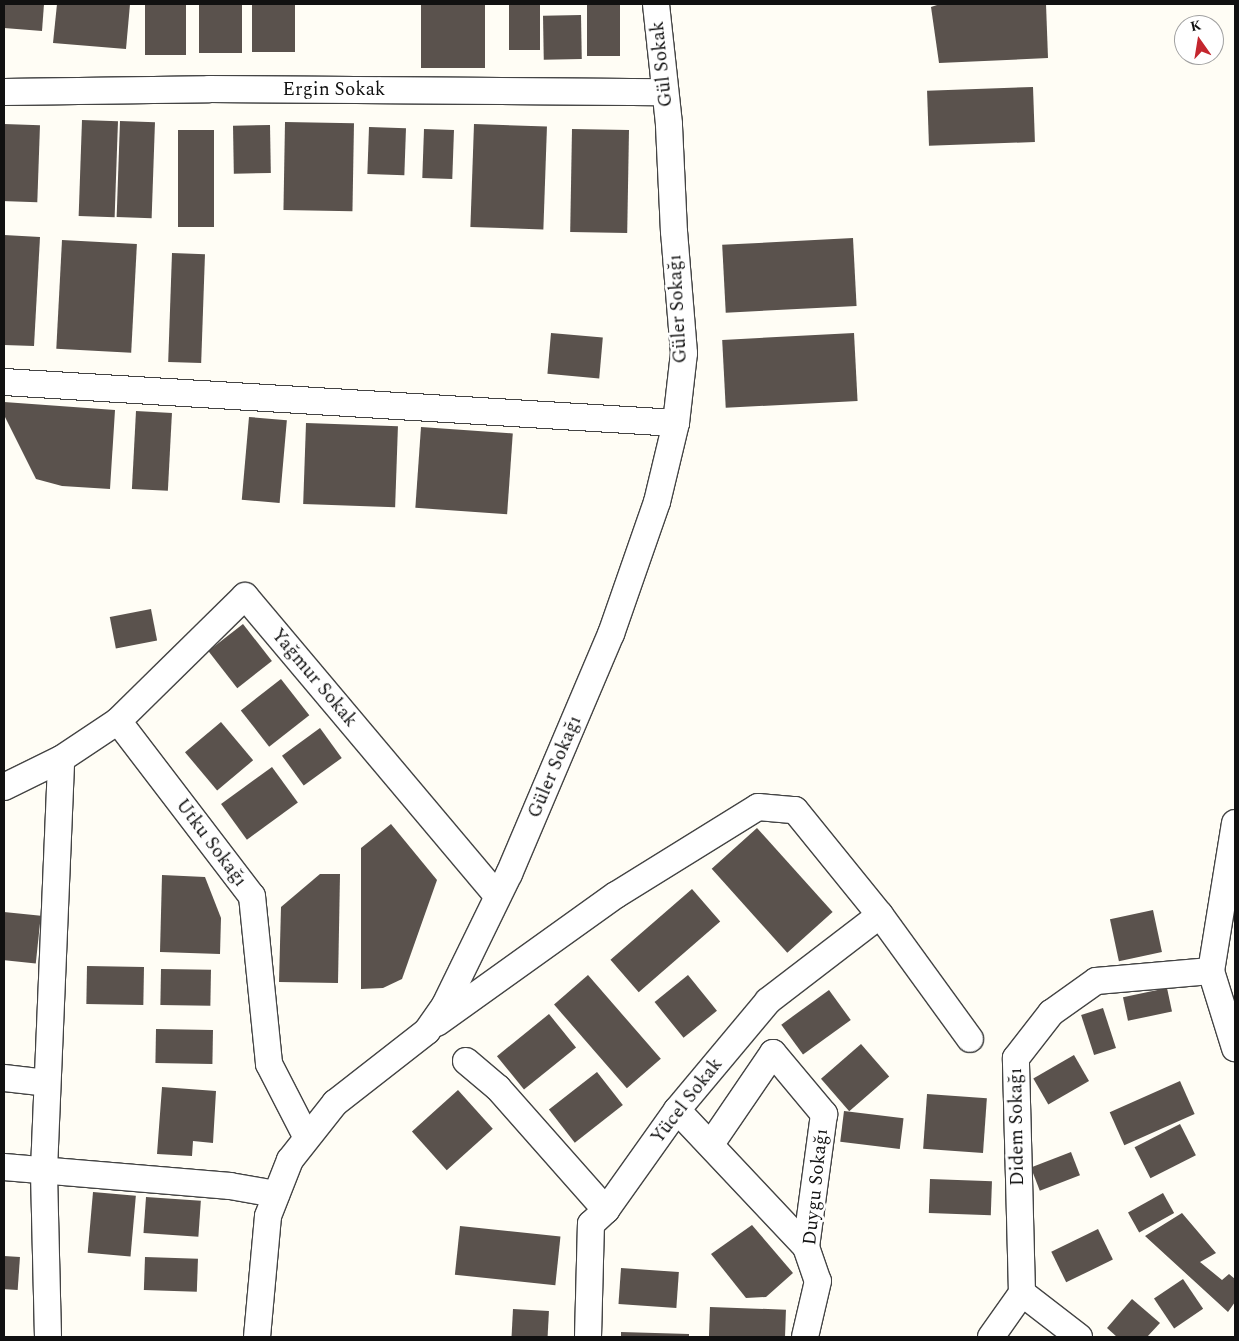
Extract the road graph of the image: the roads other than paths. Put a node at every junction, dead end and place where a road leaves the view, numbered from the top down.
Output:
1 (656, 4) edge
2 (4, 92) edge
3 (664, 92) junction
4 (669, 124) joint
5 (4, 382) edge
6 (676, 423) junction
7 (118, 721) junction
8 (61, 759) junction
9 (4, 787) edge
10 (1235, 823) edge
11 (497, 896) junction
12 (880, 915) junction
13 (1211, 971) junction
14 (426, 1031) junction
15 (970, 1039) dead end
16 (1235, 1048) edge
17 (466, 1061) dead end
18 (4, 1078) edge
19 (47, 1083) junction
20 (677, 1110) junction
21 (306, 1136) junction
22 (711, 1144) junction
23 (4, 1167) edge
24 (44, 1170) junction
25 (276, 1194) junction
26 (606, 1210) junction
27 (806, 1247) junction
28 (1022, 1293) junction
29 (48, 1337) edge
30 (257, 1337) edge
31 (588, 1337) edge
32 (805, 1337) edge
33 (991, 1337) edge
34 (1079, 1337) edge

1 - 3 street, Gül Sokak
2 - 3 street, Ergin Sokak
3 - 4 street, Gül Sokak
4 - 6 street, Güler Sokağı
5 - 6 street
6 - 11 street, Güler Sokağı
7 - 8 street
7 - 11 street, Yağmur Sokak
7 - 21 street, Utku Sokağı
8 - 9 street
8 - 19 street
10 - 13 street
11 - 14 street, Güler Sokağı
12 - 14 street
12 - 15 street
12 - 20 street, Yücel Sokak
13 - 16 street
13 - 28 street, Didem Sokağı
14 - 21 street, Güler Sokağı
17 - 26 street
18 - 19 street
19 - 24 street
20 - 22 street
20 - 26 street, Yücel Sokak
21 - 25 street, Güler Sokağı
22 - 27 street
22 - 27 street, Duygu Sokağı
23 - 24 street
24 - 25 street
24 - 29 street
25 - 30 street, Güler Sokağı
26 - 31 street, Yücel Sokak
27 - 32 street, Duygu Sokağı
28 - 33 street
28 - 34 street

